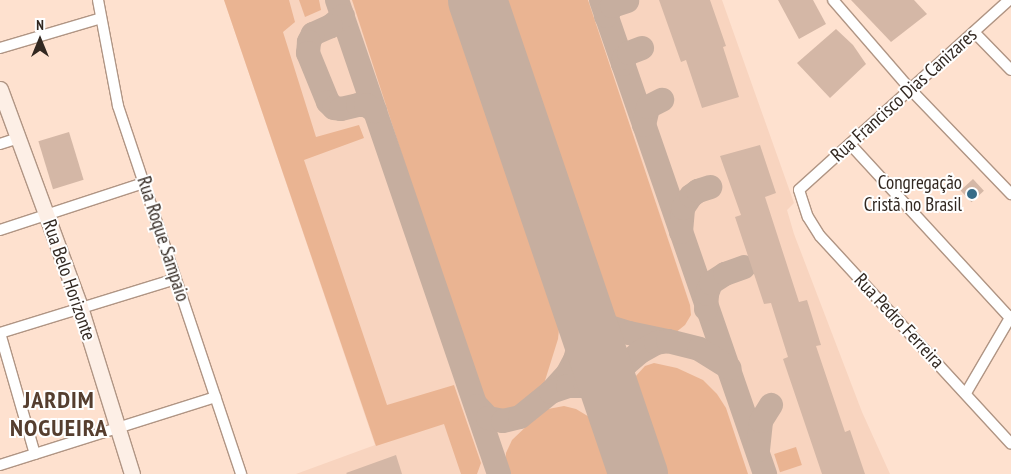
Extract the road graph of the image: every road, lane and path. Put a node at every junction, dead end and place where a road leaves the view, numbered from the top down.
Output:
1 (98, 0) edge
2 (833, 0) edge
3 (1010, 0) edge
4 (101, 18) junction
5 (974, 32) junction
6 (0, 48) edge
7 (1011, 70) edge
8 (0, 89) edge
9 (910, 89) junction
10 (18, 138) junction
11 (0, 144) edge
12 (850, 144) junction
13 (144, 183) junction
14 (799, 190) joint
15 (1011, 194) edge
16 (46, 215) junction
17 (0, 230) edge
18 (176, 278) junction
19 (80, 307) junction
20 (1010, 317) edge
21 (0, 333) edge
22 (966, 393) junction
23 (216, 397) junction
24 (118, 428) junction
25 (1011, 444) edge
26 (35, 454) junction
27 (0, 465) edge
28 (132, 474) edge
29 (240, 474) edge

1 - 4 street, Rua Roque Sampaio
2 - 9 street
3 - 5 street, Rua Francisco Dias Canizares
4 - 6 street
4 - 13 street, Rua Roque Sampaio
5 - 7 street
5 - 9 street, Rua Francisco Dias Canizares
8 - 10 street, Rua Belo Horizonte
9 - 12 street, Rua Francisco Dias Canizares
9 - 15 street
10 - 11 street
10 - 16 street, Rua Belo Horizonte
12 - 14 street, Rua Francisco Dias Canizares
12 - 20 street
13 - 16 street
13 - 18 street, Rua Roque Sampaio
14 - 22 street, Rua Pedro Ferreira
16 - 17 street
16 - 19 street, Rua Belo Horizonte
18 - 19 street
18 - 23 street, Rua Roque Sampaio
19 - 21 street
19 - 24 street, Rua Belo Horizonte
20 - 22 street
21 - 26 street
22 - 25 street, Rua Pedro Ferreira
23 - 24 street
23 - 29 street, Rua Roque Sampaio
24 - 26 street
24 - 28 street, Rua Belo Horizonte
26 - 27 street

